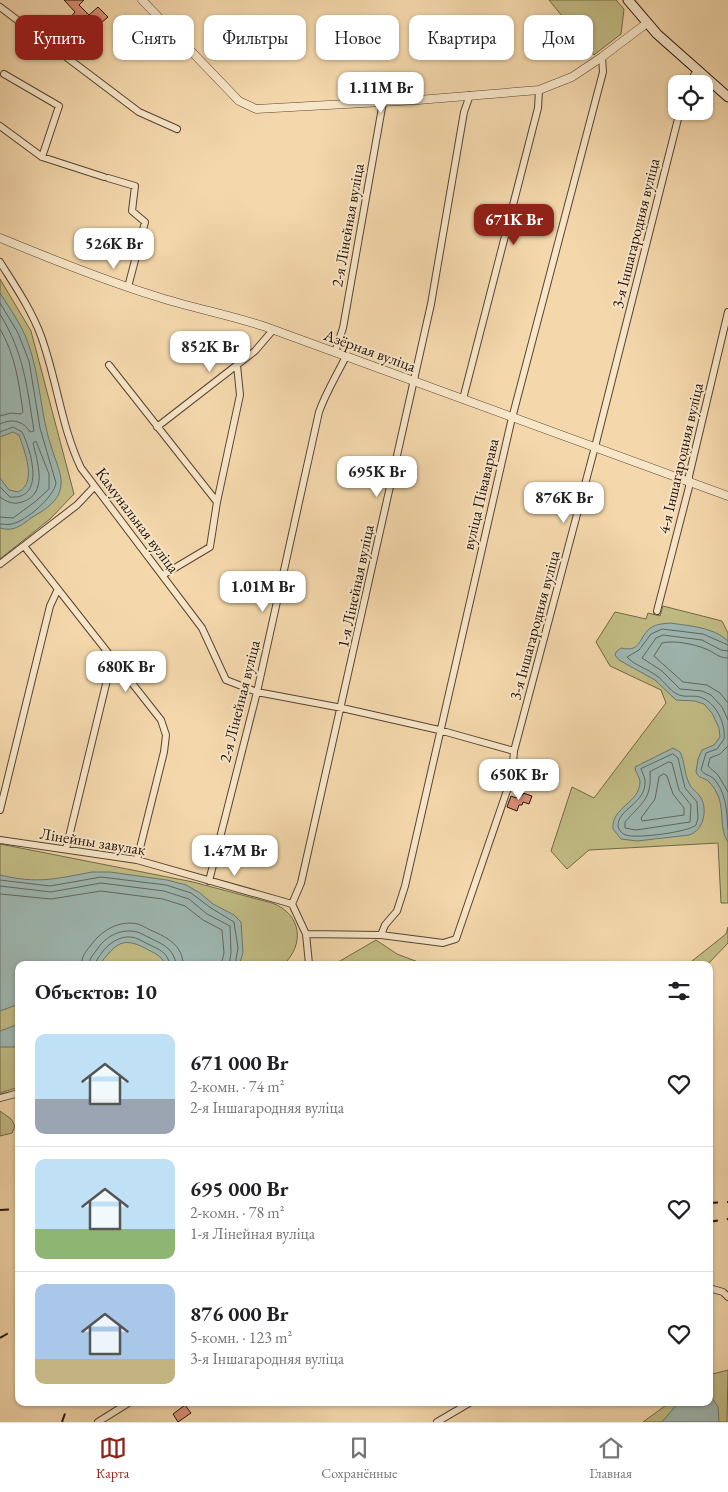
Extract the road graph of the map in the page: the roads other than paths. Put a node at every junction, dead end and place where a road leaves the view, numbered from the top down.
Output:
1 (142, 0) edge
2 (628, 0) edge
3 (0, 7) edge
4 (647, 23) junction
5 (602, 57) junction
6 (697, 70) junction
7 (4, 74) dead end
8 (694, 75) edge
9 (539, 90) junction
10 (470, 95) junction
11 (728, 97) edge
12 (383, 102) junction
13 (678, 120) edge
14 (0, 126) edge
15 (177, 129) dead end
16 (42, 157) junction
17 (0, 238) edge
18 (0, 262) edge
19 (128, 287) junction
20 (728, 312) edge
21 (273, 330) junction
22 (335, 352) junction
23 (346, 356) junction
24 (109, 365) dead end
25 (237, 365) junction
26 (414, 381) junction
27 (463, 399) junction
28 (513, 417) junction
29 (157, 427) junction
30 (595, 448) junction
31 (689, 482) junction
32 (94, 487) junction
33 (728, 496) edge
34 (217, 502) junction
35 (24, 546) junction
36 (0, 564) edge
37 (163, 575) junction
38 (58, 591) junction
39 (657, 611) dead end
40 (118, 665) junction
41 (257, 692) junction
42 (342, 708) junction
43 (439, 730) junction
44 (514, 751) junction
45 (0, 810) edge
46 (0, 840) edge
47 (66, 849) junction
48 (137, 860) junction
49 (209, 881) junction
50 (292, 904) junction
51 (306, 934) junction
52 (381, 935) junction
53 (309, 961) edge
54 (15, 1094) edge
55 (0, 1098) edge
56 (713, 1289) edge
57 (728, 1297) edge
58 (124, 1406) edge
59 (464, 1406) edge
60 (98, 1422) edge
61 (437, 1422) edge

1 - 12 street
2 - 4 main road
3 - 15 street
4 - 5 street
4 - 6 main road
5 - 9 street
5 - 28 street, вуліца Піваварава
6 - 8 street
6 - 11 main road
7 - 16 street
9 - 10 street
9 - 27 street
10 - 12 street
10 - 26 street, 1-я Лінейная вуліца
12 - 22 street, 2-я Лінейная вуліца
13 - 30 street, 3-я Іншагародняя вуліца
14 - 16 street
16 - 19 street
17 - 19 street, Азёрная вуліца
18 - 32 street, Камунальная вуліца
19 - 21 street, Азёрная вуліца
20 - 31 street, 4-я Іншагародняя вуліца
21 - 22 street, Азёрная вуліца
21 - 25 street
22 - 23 street, Азёрная вуліца
23 - 26 street, Азёрная вуліца
23 - 41 street, 2-я Лінейная вуліца
24 - 29 street
25 - 29 street
25 - 34 street
26 - 27 street, Азёрная вуліца
26 - 42 street, 1-я Лінейная вуліца
27 - 28 street, Азёрная вуліца
28 - 30 street, Азёрная вуліца
28 - 43 street, вуліца Піваварава
29 - 34 street
30 - 31 street, Азёрная вуліца
30 - 44 street, 3-я Іншагародняя вуліца
31 - 33 street, Азёрная вуліца
31 - 39 street, 4-я Іншагародняя вуліца
32 - 35 street
32 - 37 street, Камунальная вуліца
34 - 37 street
35 - 36 street
35 - 38 street
37 - 41 street, Камунальная вуліца
38 - 40 street
38 - 45 street
40 - 47 street
40 - 48 street
41 - 42 street, Камунальная вуліца
41 - 49 street, 2-я Лінейная вуліца
42 - 43 street, Камунальная вуліца
42 - 50 street, 1-я Лінейная вуліца
43 - 44 street, Камунальная вуліца
43 - 52 street, вуліца Піваварава
44 - 52 street, 3-я Іншагародняя вуліца
46 - 47 street, Лінейны завулак
47 - 48 street, Лінейны завулак
48 - 49 street, Лінейны завулак
49 - 50 street, Лінейны завулак
50 - 51 street
51 - 52 street
51 - 53 street
54 - 55 street
56 - 57 street
58 - 60 street
59 - 61 street

